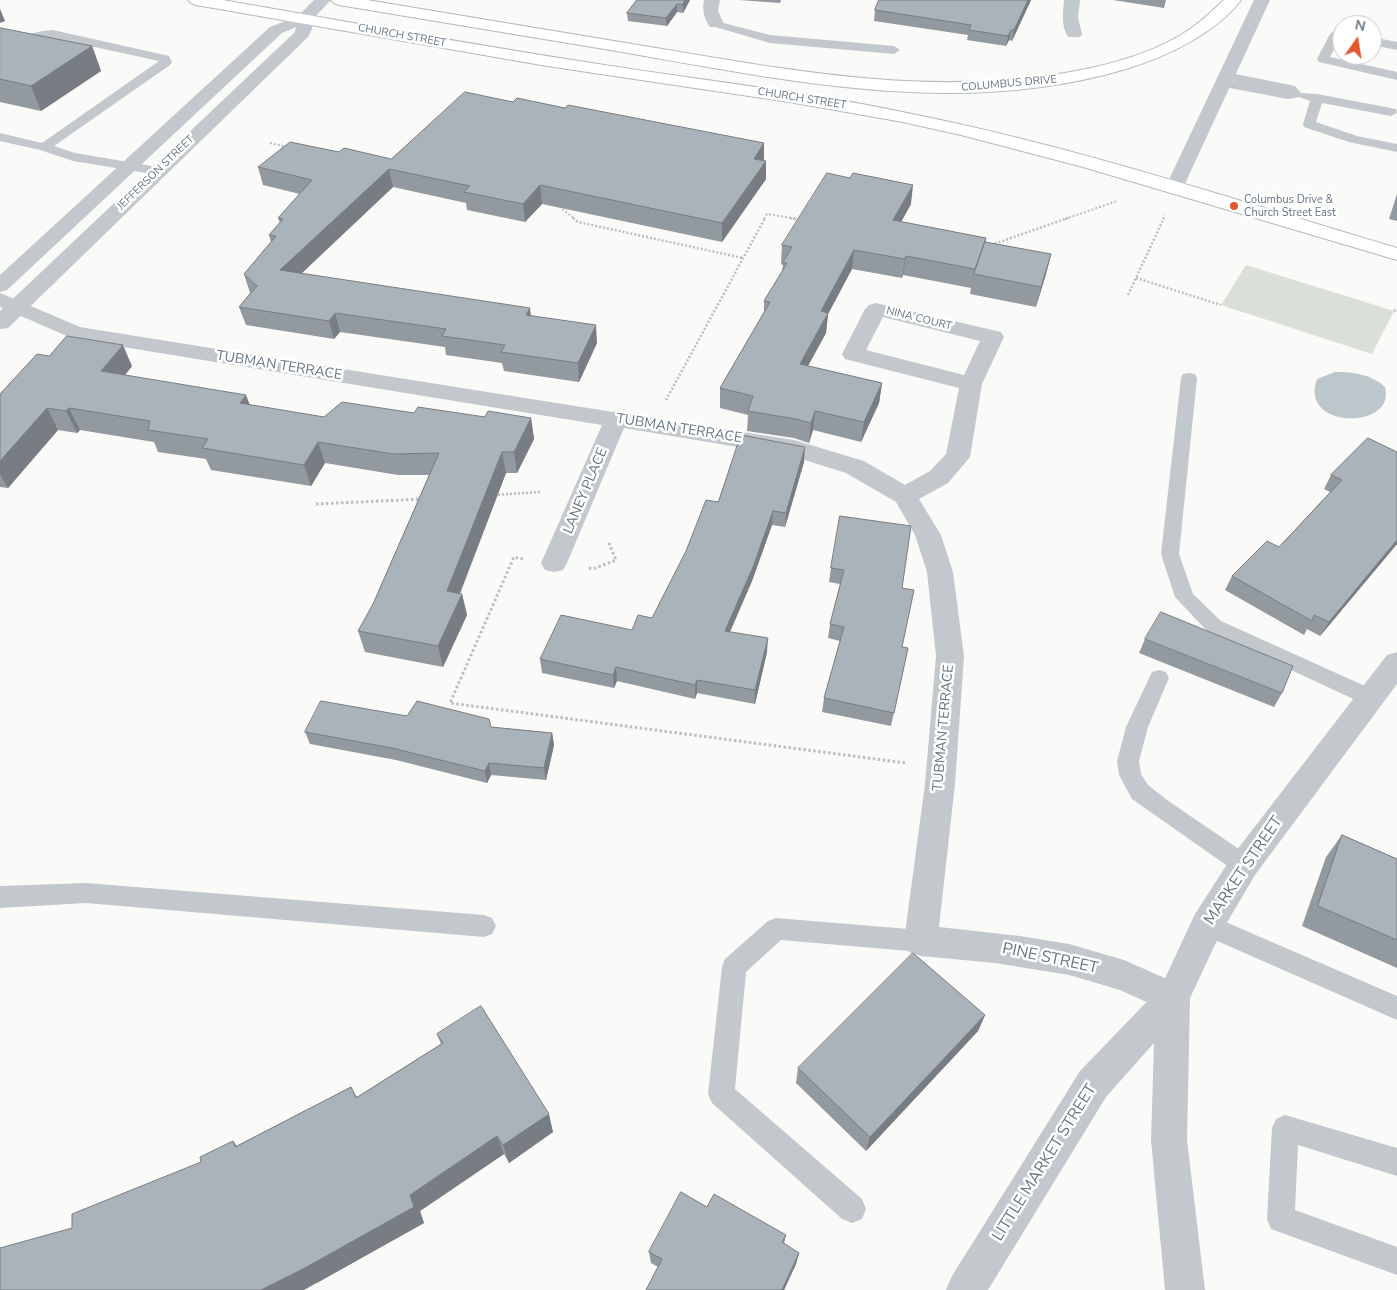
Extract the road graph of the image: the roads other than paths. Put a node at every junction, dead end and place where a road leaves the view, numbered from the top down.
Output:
1 (196, 0) edge
2 (323, 0) edge
3 (339, 0) edge
4 (712, 0) edge
5 (1072, 0) edge
6 (1233, 0) edge
7 (1262, 0) edge
8 (304, 19) junction
9 (716, 24) joint
10 (1074, 34) dead end
11 (1332, 41) edge
12 (1382, 43) edge
13 (1397, 46) edge
14 (894, 50) dead end
15 (0, 52) edge
16 (1332, 61) edge
17 (1348, 65) edge
18 (765, 72) joint
19 (1397, 76) edge
20 (1225, 80) junction
21 (1317, 98) junction
22 (1391, 112) dead end
23 (0, 138) edge
24 (44, 147) junction
25 (1397, 148) edge
26 (129, 167) junction
27 (159, 171) junction
28 (1174, 188) junction
29 (1397, 254) edge
30 (0, 286) edge
31 (6, 310) edge
32 (1189, 378) dead end
33 (971, 384) junction
34 (617, 418) junction
35 (905, 496) junction
36 (554, 564) road end
37 (1397, 663) edge
38 (1160, 678) dead end
39 (1369, 697) junction
40 (1244, 865) junction
41 (0, 897) edge
42 (1207, 925) junction
43 (484, 926) dead end
44 (921, 941) junction
45 (1173, 998) junction
46 (1397, 1008) edge
47 (1397, 1162) edge
48 (852, 1209) dead end
49 (1397, 1261) edge
50 (966, 1290) edge
51 (1185, 1290) edge

1 - 8 highway, CHURCH STREET
2 - 8 street, JEFFERSON STREET
3 - 18 highway, CHURCH STREET
4 - 9 street
5 - 10 street
6 - 18 highway, COLUMBUS DRIVE
7 - 20 street
8 - 26 street, JEFFERSON STREET
8 - 27 street, JEFFERSON STREET
8 - 28 highway, CHURCH STREET
9 - 14 lane
11 - 16 lane
12 - 13 lane
15 - 24 lane
17 - 19 lane
20 - 21 lane
20 - 28 street
21 - 22 lane
21 - 25 lane
23 - 24 lane
24 - 26 lane
26 - 27 lane
26 - 30 street, JEFFERSON STREET
27 - 31 street, JEFFERSON STREET
28 - 29 highway, CHURCH STREET
31 - 34 street, TUBMAN TERRACE
32 - 39 lane
33 - 33 street, NINA COURT
33 - 35 street, NINA COURT
34 - 35 street, TUBMAN TERRACE
34 - 36 street, LANEY PLACE
35 - 44 street, TUBMAN TERRACE
37 - 39 street, MARKET STREET
38 - 40 lane
39 - 40 street, MARKET STREET
40 - 42 street, MARKET STREET
41 - 43 lane
42 - 45 street, MARKET STREET
42 - 46 lane
44 - 45 street, PINE STREET
44 - 48 lane
45 - 50 street, LITTLE MARKET STREET
45 - 51 street, MARKET STREET
47 - 49 lane

